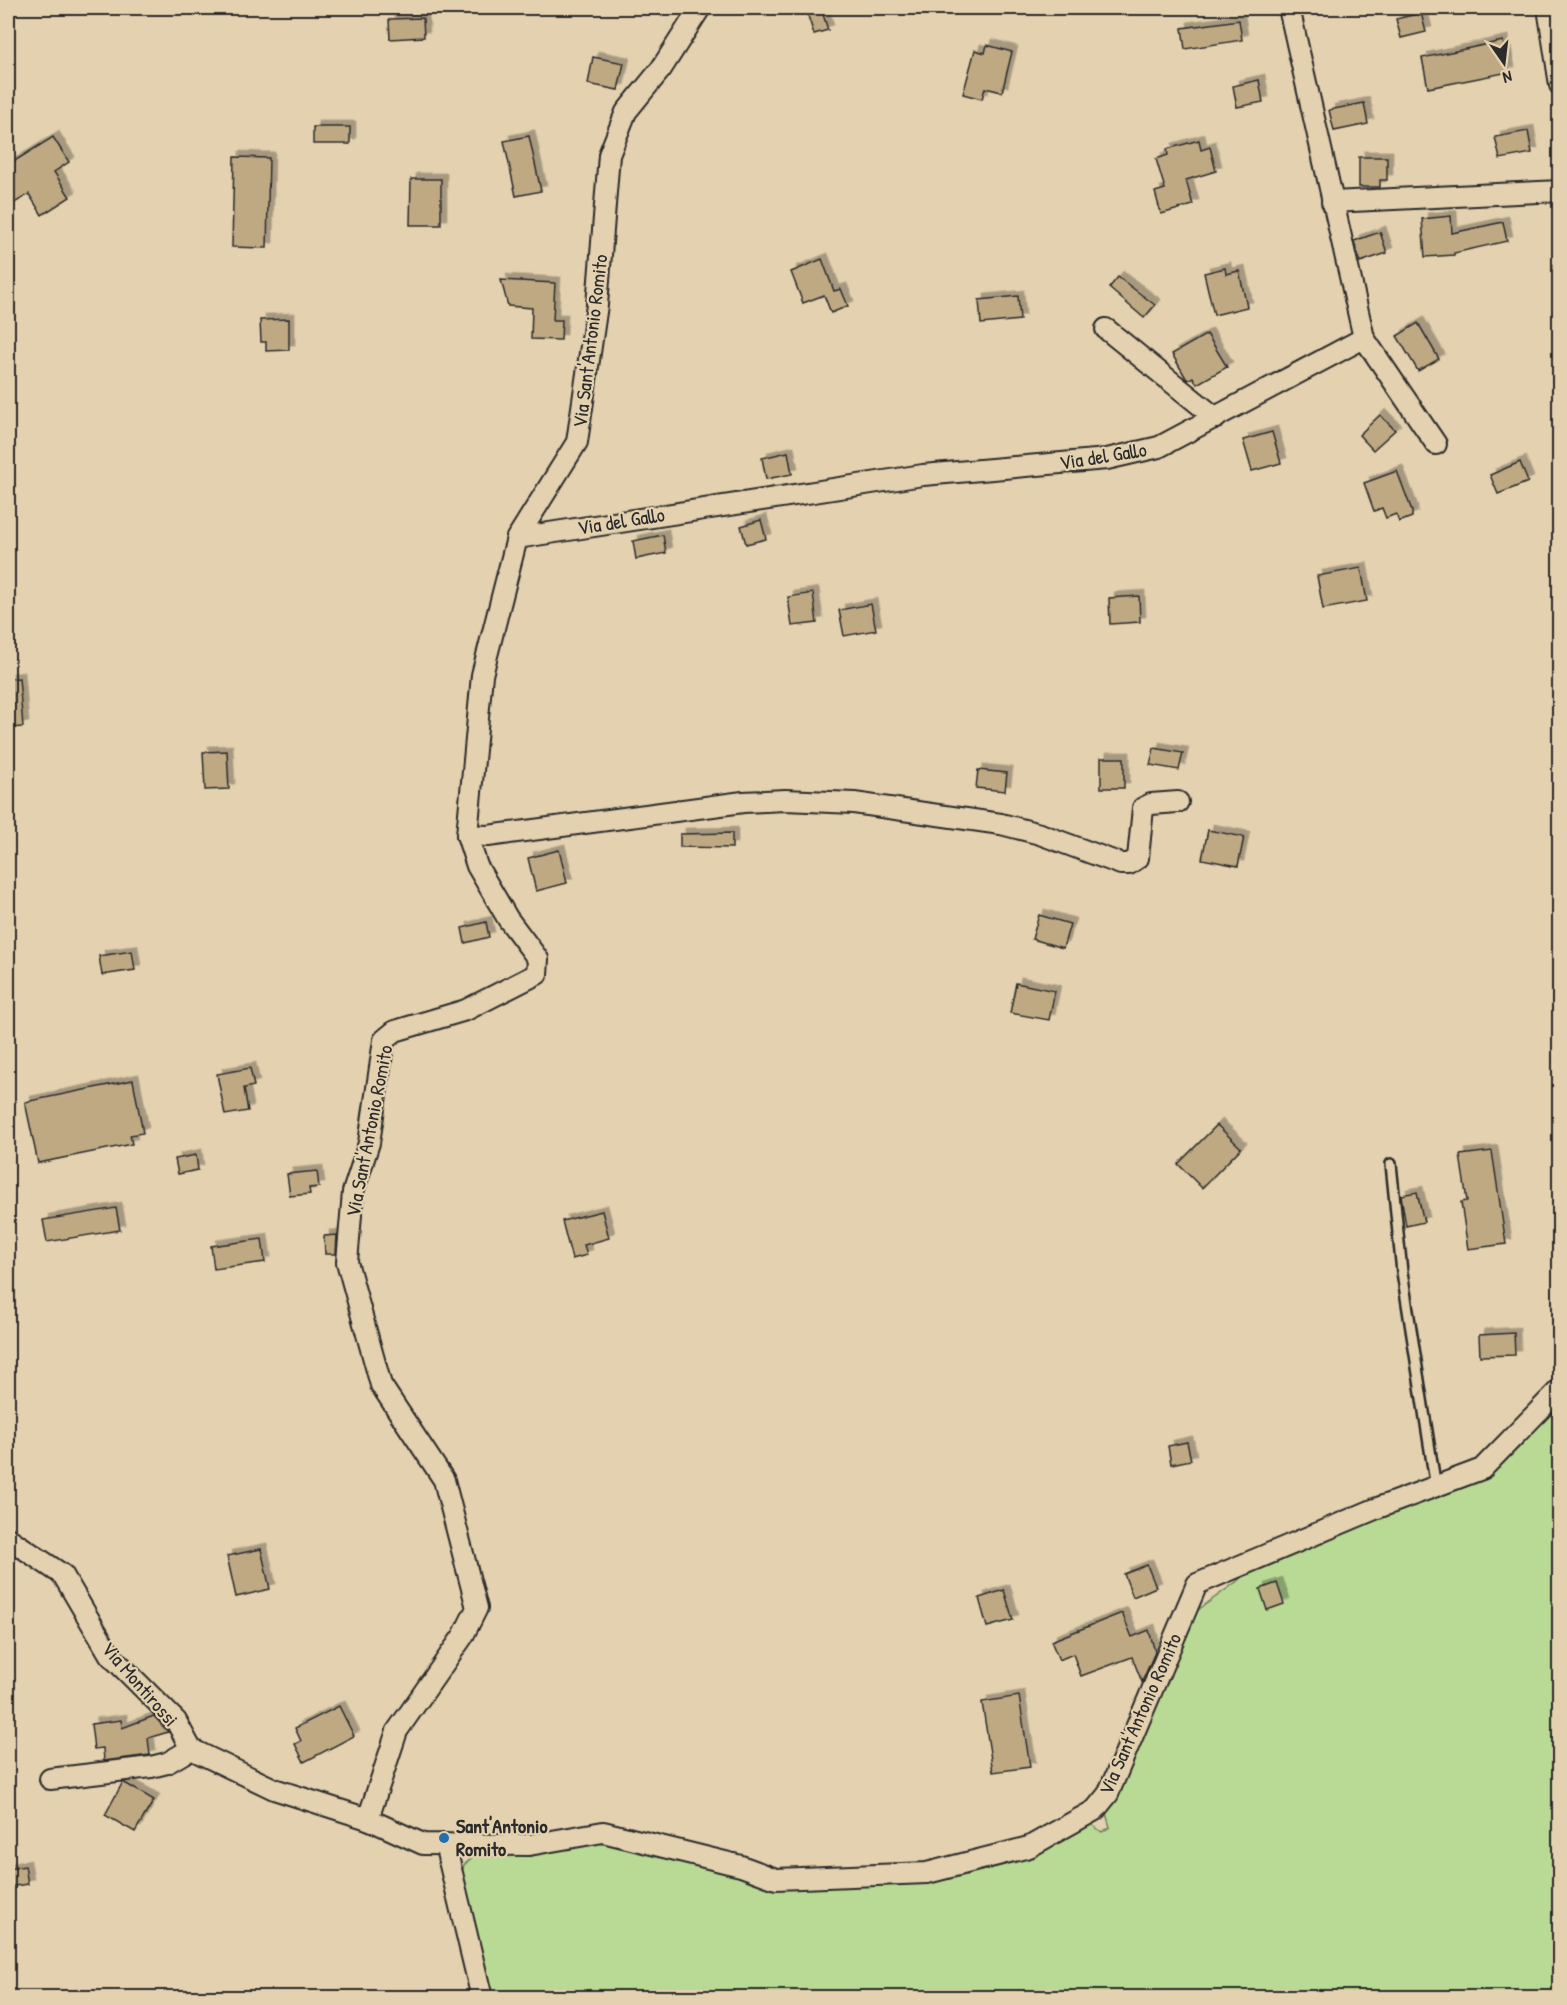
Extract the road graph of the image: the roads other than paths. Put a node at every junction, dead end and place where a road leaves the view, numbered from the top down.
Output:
1 (700, 8) edge
2 (1289, 8) edge
3 (1548, 8) edge
4 (1560, 85) edge
5 (1560, 191) edge
6 (1332, 202) junction
7 (1106, 329) dead end
8 (1364, 338) junction
9 (1216, 418) junction
10 (1436, 444) dead end
11 (516, 538) junction
12 (1178, 802) dead end
13 (467, 835) junction
14 (1391, 1164) dead end
15 (1560, 1389) edge
16 (1436, 1488) junction
17 (8, 1538) edge
18 (190, 1749) junction
19 (50, 1779) dead end
20 (368, 1819) junction
21 (445, 1844) junction
22 (482, 1998) edge

1 - 11 street, Via Sant'Antonio Romito
2 - 6 street
3 - 4 street
5 - 6 street
6 - 8 street
7 - 9 street
8 - 9 street, Via del Gallo
8 - 10 street
9 - 11 street, Via del Gallo
11 - 13 street, Via Sant'Antonio Romito
12 - 13 street
13 - 20 street, Via Sant'Antonio Romito
14 - 16 lane
15 - 16 street, Via Sant'Antonio Romito
16 - 21 street, Via Sant'Antonio Romito
17 - 18 street, Via Montirossi
18 - 19 street
18 - 20 street
20 - 21 street, Via Sant'Antonio Romito
21 - 22 street

